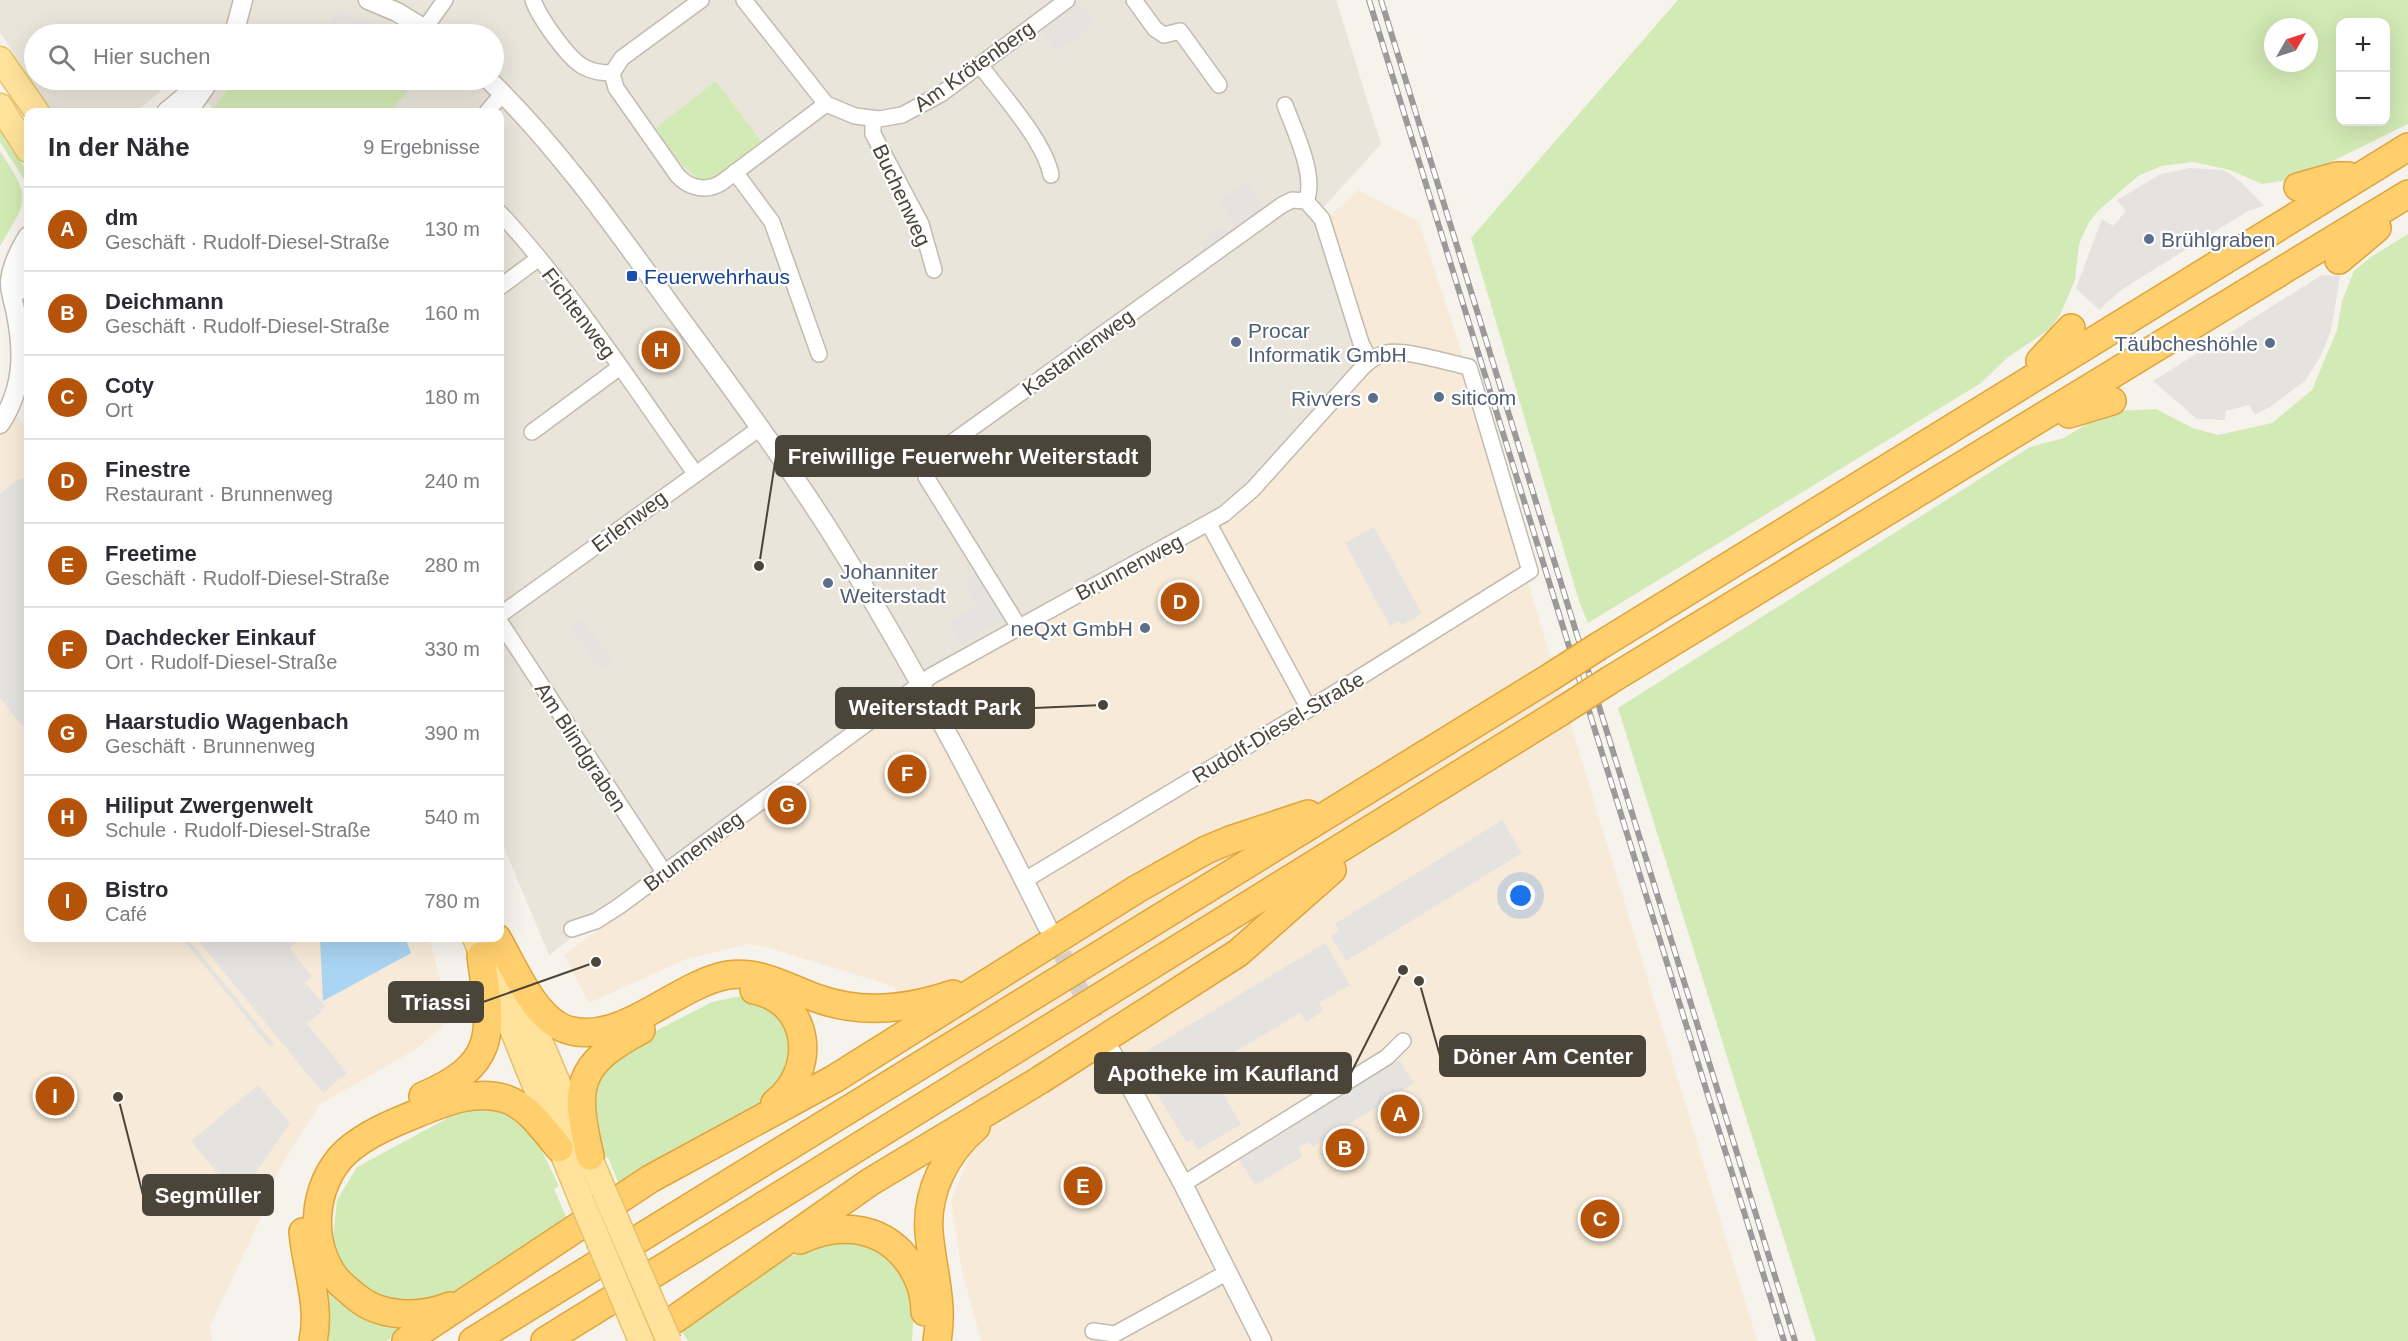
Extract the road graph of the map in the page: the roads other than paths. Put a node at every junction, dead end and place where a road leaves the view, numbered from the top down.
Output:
1 (243, 0) edge
2 (368, 0) edge
3 (445, 0) edge
4 (533, 0) edge
5 (701, 0) edge
6 (744, 0) edge
7 (1067, 0) edge
8 (1134, 0) edge
9 (237, 24) edge
10 (416, 24) edge
11 (433, 24) edge
12 (0, 59) edge
13 (980, 65) junction
14 (612, 73) junction
15 (1219, 85) dead end
16 (192, 90) edge
17 (203, 90) edge
18 (500, 90) edge
19 (503, 93) junction
20 (826, 104) junction
21 (1285, 105) dead end
22 (0, 106) edge
23 (34, 108) edge
24 (170, 108) edge
25 (191, 108) edge
26 (490, 108) edge
27 (873, 119) junction
28 (24, 144) edge
29 (2408, 147) edge
30 (735, 172) junction
31 (1051, 175) dead end
32 (2361, 176) junction
33 (2298, 187) dead end
34 (2408, 194) edge
35 (1306, 201) junction
36 (2408, 203) edge
37 (504, 218) edge
38 (24, 245) edge
39 (538, 258) junction
40 (2339, 260) dead end
41 (934, 270) dead end
42 (24, 274) edge
43 (504, 284) edge
44 (15, 308) junction
45 (2071, 328) dead end
46 (819, 354) dead end
47 (1370, 361) junction
48 (620, 367) junction
49 (23, 387) edge
50 (2112, 401) dead end
51 (1984, 408) junction
52 (0, 424) edge
53 (760, 428) junction
54 (2025, 429) junction
55 (532, 432) dead end
56 (694, 473) junction
57 (1209, 524) junction
58 (504, 612) edge
59 (1019, 627) junction
60 (504, 628) edge
61 (921, 683) junction
62 (1309, 709) junction
63 (1354, 798) junction
64 (1392, 818) junction
65 (664, 872) junction
66 (1025, 880) junction
67 (1047, 926) tunnel mouth
68 (572, 929) dead end
69 (487, 942) edge
70 (1022, 962) junction
71 (1403, 1041) dead end
72 (1112, 1053) tunnel mouth
73 (1040, 1080) junction
74 (723, 1139) junction
75 (559, 1148) junction
76 (590, 1156) junction
77 (1183, 1185) junction
78 (759, 1260) junction
79 (1228, 1272) junction
80 (471, 1298) junction
81 (1093, 1331) dead end
82 (313, 1341) edge
83 (406, 1341) edge
84 (473, 1341) edge
85 (545, 1341) edge
86 (639, 1341) edge
87 (669, 1341) edge
88 (922, 1341) edge
89 (937, 1341) edge
90 (1262, 1341) edge

1 - 9 street
2 - 10 street
3 - 11 street
4 - 14 street
5 - 14 street
6 - 20 street
7 - 13 street, Am Krötenberg
8 - 15 street
12 - 23 main road
13 - 27 street, Am Krötenberg
13 - 31 street
14 - 30 street
16 - 24 street
17 - 25 street
18 - 19 street
19 - 26 street
19 - 53 street
20 - 27 street, Am Krötenberg
20 - 30 street
21 - 35 street
22 - 28 main road
27 - 41 street, Buchenweg
29 - 32 highway
30 - 46 street
32 - 33 highway
32 - 51 highway
34 - 54 highway
35 - 47 street
35 - 59 street, Kastanienweg
36 - 40 highway
37 - 39 street, Fichtenweg
38 - 44 street
39 - 43 street, Fichtenweg
39 - 48 street, Fichtenweg
42 - 44 street
44 - 49 street
45 - 51 highway
47 - 57 street, Brunnenweg
47 - 62 street, Rudolf-Diesel-Straße
48 - 55 street, Fichtenweg
48 - 56 street, Fichtenweg
49 - 52 street
50 - 54 highway
51 - 63 highway, bridge
53 - 56 street, Erlenweg
53 - 61 street
54 - 64 highway, bridge
56 - 58 street, Erlenweg
57 - 59 street, Brunnenweg
57 - 62 street
59 - 61 street, Brunnenweg
60 - 65 street, Am Blindgraben
61 - 65 street, Brunnenweg
61 - 66 street
62 - 66 street, Rudolf-Diesel-Straße
63 - 70 highway
63 - 84 highway
64 - 73 highway
64 - 85 highway
65 - 68 street, Brunnenweg
66 - 67 street
69 - 70 highway
69 - 75 main road
69 - 76 main road
69 - 82 highway
70 - 74 highway
71 - 77 street
72 - 77 street
73 - 78 highway
73 - 89 highway
74 - 76 highway
74 - 80 highway
75 - 80 highway
75 - 86 main road, bridge
76 - 87 main road, bridge
77 - 79 street
78 - 86 highway
78 - 88 highway
79 - 81 street
79 - 90 street
80 - 83 highway

